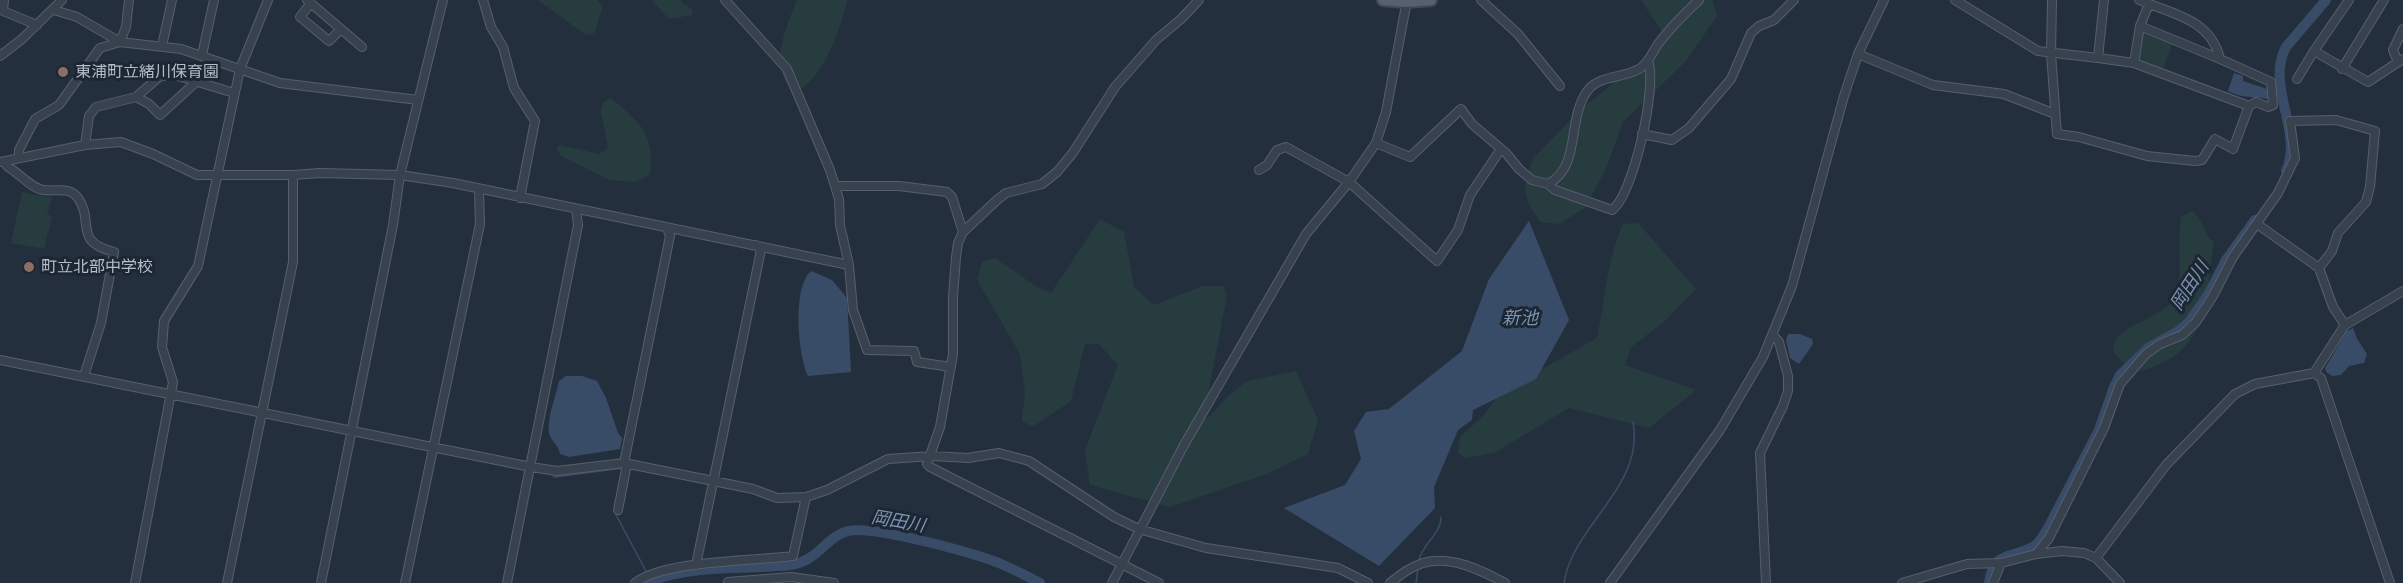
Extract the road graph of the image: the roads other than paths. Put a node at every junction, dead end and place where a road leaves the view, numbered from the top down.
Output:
1 (4, 0) edge
2 (62, 0) edge
3 (129, 0) edge
4 (172, 0) edge
5 (214, 0) edge
6 (268, 0) edge
7 (443, 0) edge
8 (483, 0) edge
9 (725, 0) edge
10 (1198, 0) edge
11 (1383, 0) edge
12 (1431, 0) edge
13 (1481, 0) edge
14 (1699, 0) edge
15 (1794, 0) edge
16 (1884, 0) edge
17 (1955, 0) edge
18 (2052, 0) edge
19 (2104, 0) edge
20 (2139, 0) edge
21 (2349, 0) edge
22 (2384, 0) edge
23 (1407, 1) edge
24 (309, 2) edge
25 (2149, 4) junction
26 (54, 10) junction
27 (37, 25) junction
28 (2140, 26) junction
29 (340, 29) junction
30 (2403, 29) edge
31 (120, 42) junction
32 (162, 46) junction
33 (362, 47) dead end
34 (2314, 51) junction
35 (1858, 54) junction
36 (2051, 54) junction
37 (202, 55) junction
38 (0, 56) edge
39 (2098, 58) junction
40 (2220, 59) junction
41 (1648, 61) junction
42 (2401, 61) edge
43 (2134, 63) junction
44 (240, 69) junction
45 (2342, 69) junction
46 (2297, 80) dead end
47 (196, 82) junction
48 (1560, 86) dead end
49 (234, 93) junction
50 (136, 97) junction
51 (418, 100) junction
52 (2249, 106) junction
53 (2055, 114) junction
54 (1642, 134) junction
55 (1376, 143) junction
56 (85, 145) junction
57 (1501, 149) junction
58 (18, 157) junction
59 (2, 162) edge
60 (1258, 170) dead end
61 (218, 175) junction
62 (293, 175) junction
63 (400, 176) junction
64 (1349, 182) junction
65 (1548, 184) junction
66 (836, 186) junction
67 (479, 190) junction
68 (520, 198) junction
69 (576, 209) junction
70 (2257, 224) junction
71 (668, 228) junction
72 (963, 232) junction
73 (756, 245) junction
74 (849, 265) junction
75 (2319, 268) junction
76 (2403, 291) edge
77 (2345, 325) junction
78 (1773, 335) junction
79 (0, 360) edge
80 (951, 367) junction
81 (2314, 373) junction
82 (84, 376) junction
83 (172, 393) junction
84 (263, 412) junction
85 (352, 430) junction
86 (434, 447) junction
87 (929, 456) junction
88 (625, 464) junction
89 (531, 467) junction
90 (712, 481) junction
91 (806, 497) junction
92 (618, 510) dead end
93 (1139, 529) junction
94 (2036, 554) junction
95 (2097, 558) junction
96 (1997, 563) junction
97 (696, 565) junction
98 (1122, 565) junction
99 (728, 582) edge
100 (135, 583) edge
101 (227, 583) edge
102 (321, 583) edge
103 (405, 583) edge
104 (507, 583) edge
105 (635, 583) edge
106 (834, 583) edge
107 (1112, 583) edge
108 (1159, 583) edge
109 (1368, 583) edge
110 (1390, 583) edge
111 (1505, 583) edge
112 (1610, 583) edge
113 (1766, 583) edge
114 (1902, 583) edge
115 (1993, 583) edge
116 (2120, 583) edge
117 (2390, 583) edge

1 - 27 street
2 - 26 street
3 - 31 street
4 - 32 street
5 - 37 street
6 - 44 street
7 - 51 street
8 - 68 street
9 - 66 street
10 - 72 street
11 - 23 main road
12 - 23 main road
13 - 48 street
14 - 41 street
15 - 54 street
16 - 35 street
17 - 36 street
18 - 36 street
19 - 39 street
20 - 25 street
21 - 34 street
22 - 45 street
23 - 55 street
24 - 29 street
24 - 29 street
25 - 28 street
25 - 40 street
26 - 27 street
26 - 31 street
27 - 38 street
28 - 40 street
28 - 43 street
29 - 33 street
30 - 42 street
31 - 32 street
31 - 58 street
32 - 37 street
34 - 45 street
34 - 46 street
35 - 53 street
35 - 78 street
36 - 39 street
36 - 53 street
37 - 44 street
39 - 43 street
40 - 52 street
41 - 54 street
41 - 65 street
42 - 45 street
43 - 52 street
44 - 49 street
44 - 51 street
47 - 49 street
47 - 50 street
47 - 50 street
49 - 61 street
50 - 56 street
51 - 63 street
52 - 53 street
54 - 65 street
55 - 57 street
55 - 64 street
56 - 58 street
56 - 61 street
57 - 64 street
57 - 65 street
58 - 59 street
59 - 82 street
60 - 64 street
61 - 62 street
61 - 83 street
62 - 63 street
62 - 84 street
63 - 67 street
63 - 85 street
64 - 93 street
66 - 72 street
66 - 74 street
67 - 68 street
67 - 86 street
68 - 69 street
69 - 71 street
69 - 89 street
70 - 75 street
70 - 75 street
70 - 94 street
71 - 73 street
71 - 88 street
72 - 80 street
73 - 74 street
73 - 90 street
74 - 80 street
75 - 77 street
76 - 77 street
77 - 81 street
78 - 112 street
78 - 113 street
79 - 82 street
80 - 87 street
81 - 95 street
81 - 117 street
82 - 83 street
83 - 84 street
83 - 100 street
84 - 85 street
84 - 101 street
85 - 86 street
85 - 102 street
86 - 89 street
86 - 103 street
87 - 91 street
87 - 93 street
87 - 98 street
88 - 89 street
88 - 90 street
88 - 92 street
89 - 104 street
90 - 91 street
90 - 97 street
91 - 97 street
93 - 98 street
93 - 109 street
94 - 95 street
94 - 96 street
95 - 116 street
96 - 114 street
96 - 115 street
97 - 105 street
98 - 107 street
98 - 108 street
99 - 106 street
110 - 111 street

